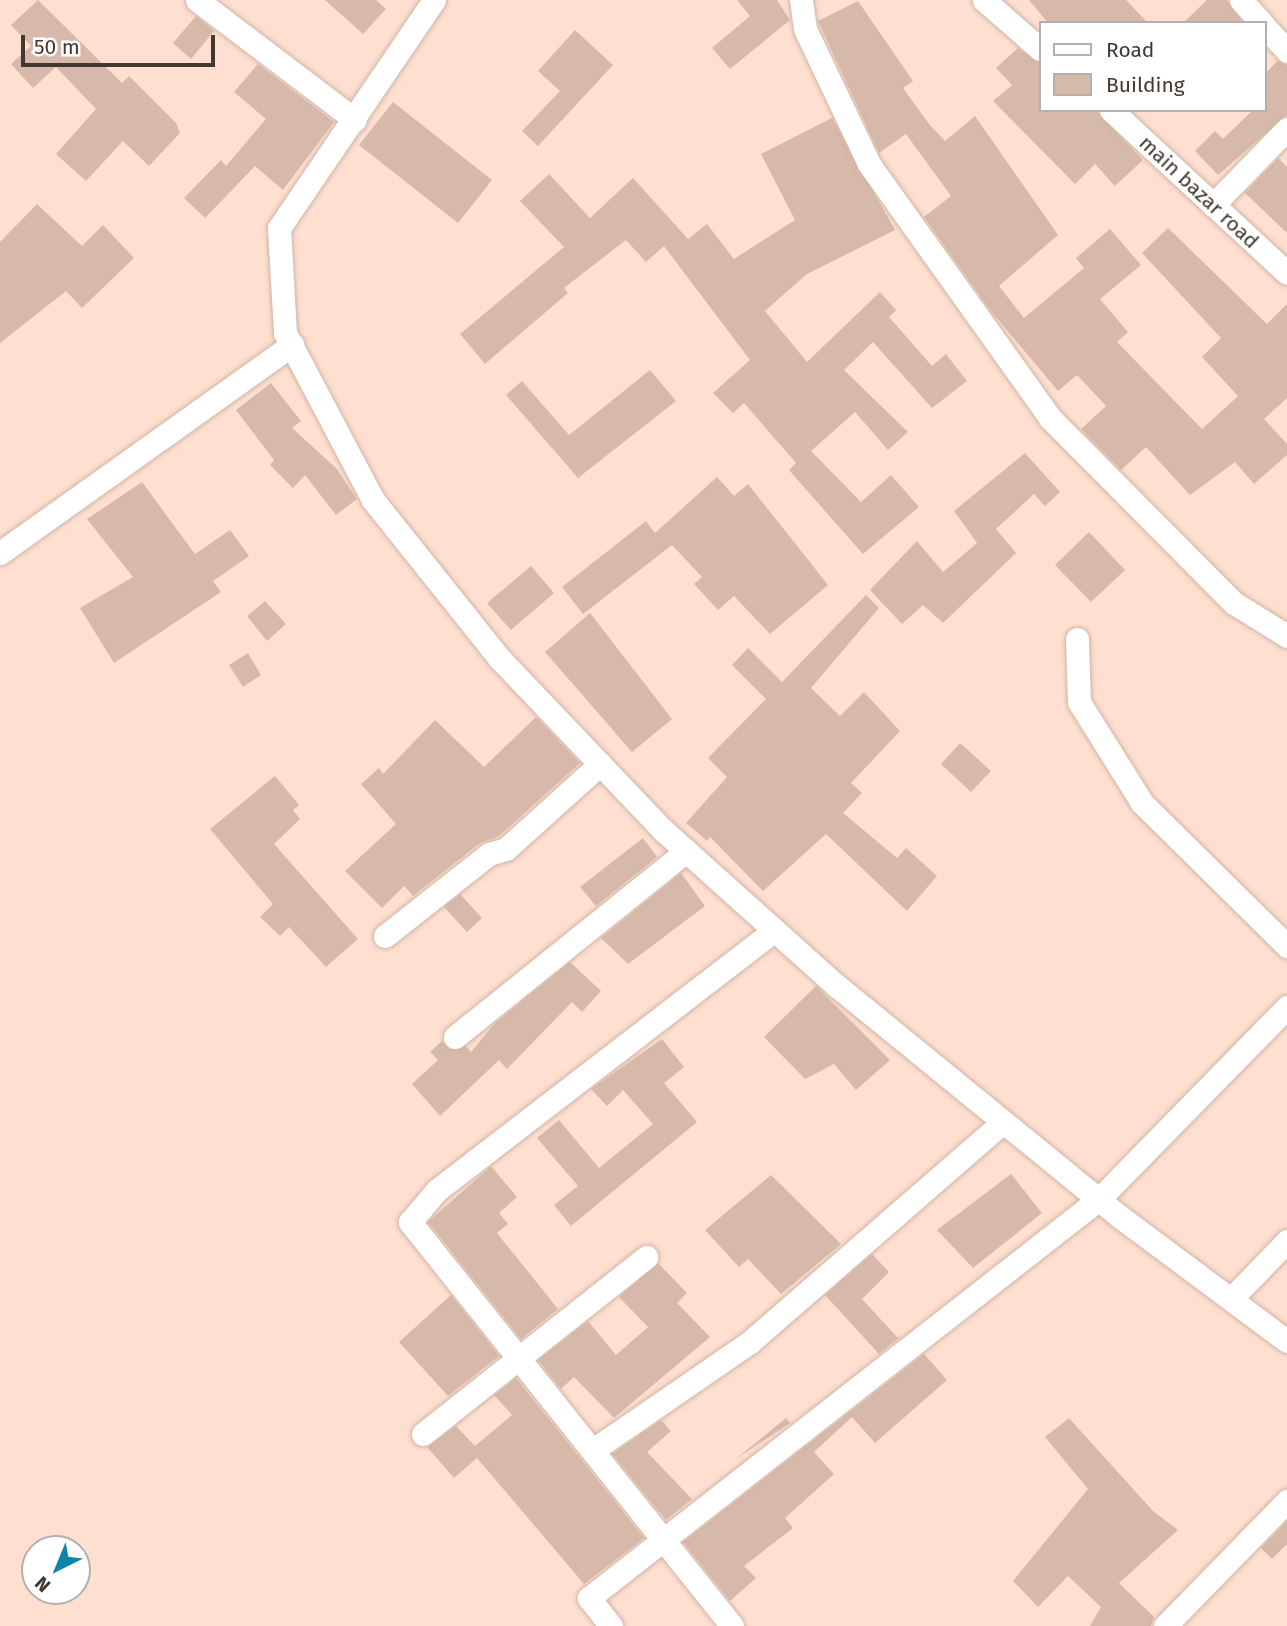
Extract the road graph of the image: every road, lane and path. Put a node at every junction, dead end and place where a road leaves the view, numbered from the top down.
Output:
1 (197, 0) edge
2 (434, 0) edge
3 (801, 0) edge
4 (984, 0) edge
5 (1241, 0) edge
6 (1260, 21) edge
7 (1266, 27) edge
8 (1038, 47) edge
9 (1287, 51) edge
10 (1113, 112) edge
11 (355, 120) junction
12 (1287, 129) edge
13 (1213, 205) junction
14 (1287, 273) edge
15 (292, 345) junction
16 (0, 553) edge
17 (1287, 636) edge
18 (1077, 639) dead end
19 (600, 764) junction
20 (686, 851) junction
21 (775, 930) junction
22 (385, 936) dead end
23 (1287, 946) edge
24 (1287, 1007) edge
25 (455, 1037) dead end
26 (1003, 1122) junction
27 (1099, 1199) junction
28 (1287, 1241) edge
29 (646, 1257) dead end
30 (1231, 1299) junction
31 (1287, 1341) edge
32 (518, 1362) junction
33 (423, 1434) dead end
34 (593, 1450) junction
35 (1287, 1501) edge
36 (661, 1538) junction
37 (611, 1626) edge
38 (732, 1626) edge
39 (1165, 1626) edge

1 - 11 street
2 - 11 street
3 - 17 street
4 - 8 street
5 - 6 street
7 - 9 street
10 - 13 street, main bazar road
11 - 15 street
12 - 13 street
13 - 14 street, main bazar road
15 - 16 street
15 - 19 street
18 - 23 street
19 - 20 street
19 - 22 street
20 - 21 street
20 - 25 street
21 - 26 street
21 - 32 street
24 - 27 street
26 - 27 street
26 - 34 street
27 - 30 street
27 - 36 street
28 - 30 street
29 - 32 street
30 - 31 street
32 - 33 street
32 - 34 street
34 - 36 street
35 - 39 street
36 - 37 street
36 - 38 street

